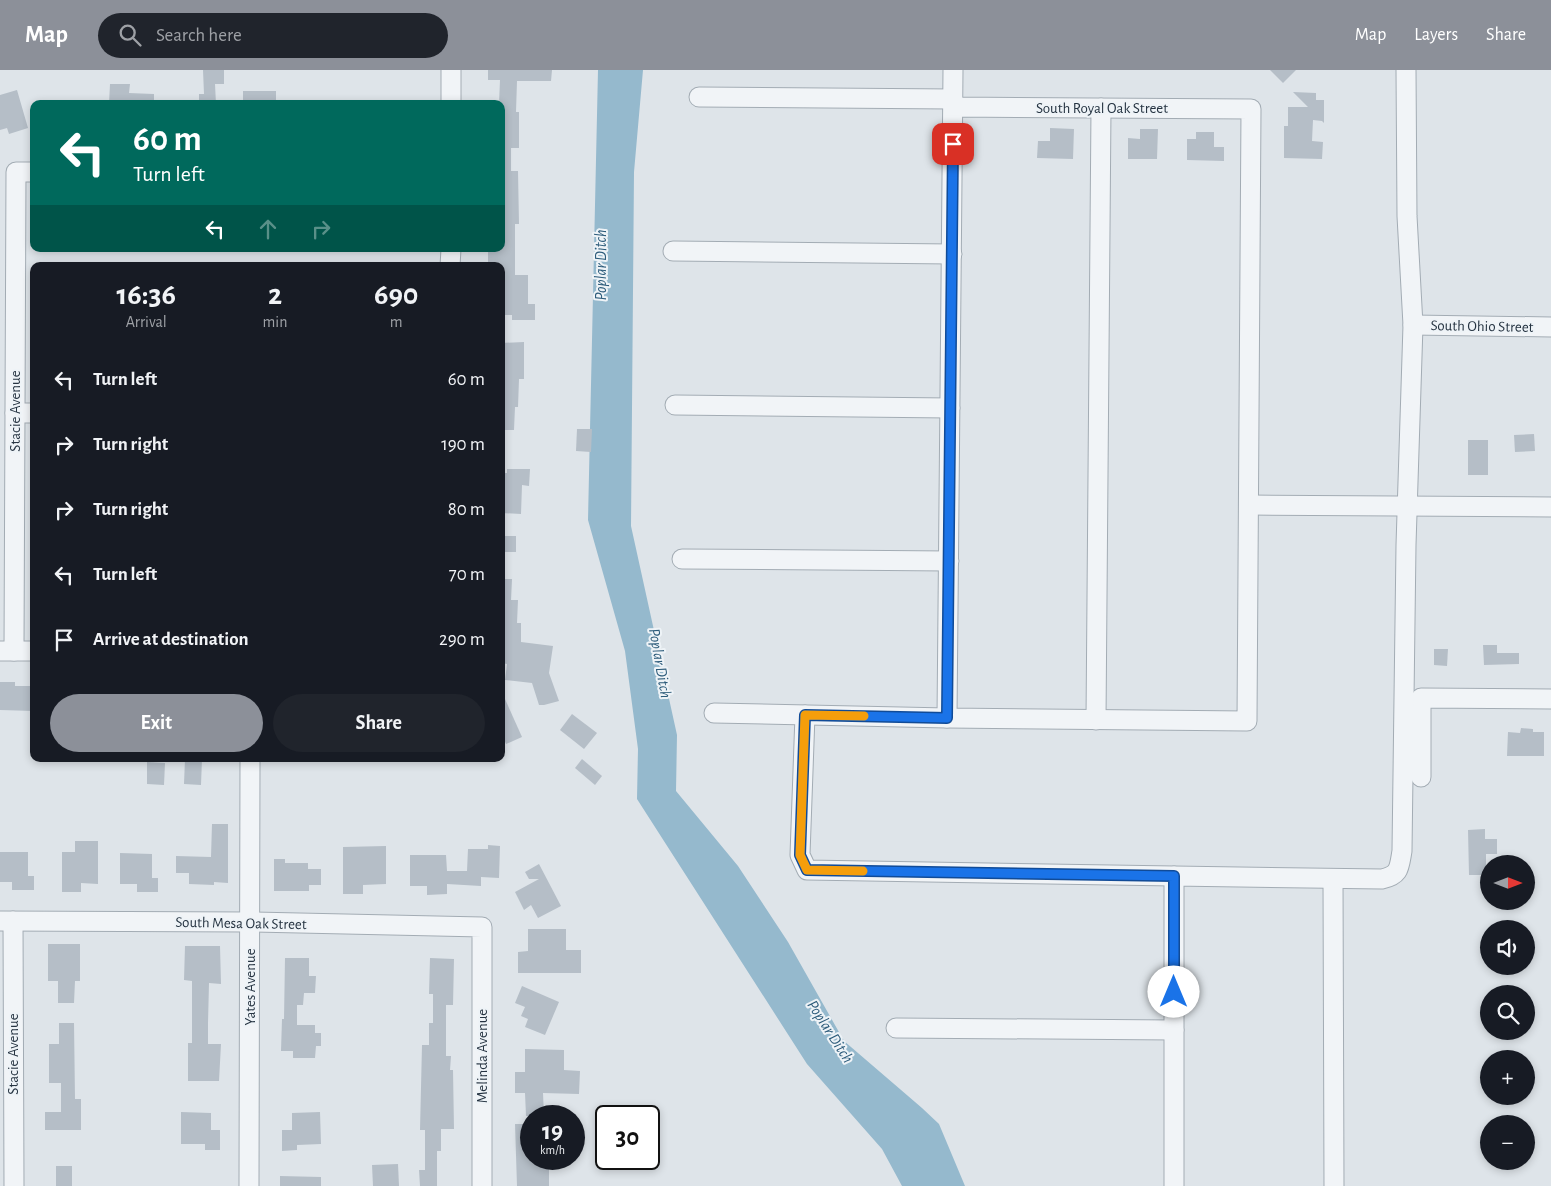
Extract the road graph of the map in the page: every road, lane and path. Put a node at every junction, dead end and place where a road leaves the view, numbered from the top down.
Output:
1 (451, 70) edge
2 (953, 70) edge
3 (1406, 70) edge
4 (699, 97) dead end
5 (451, 100) edge
6 (953, 103) junction
7 (1101, 108) junction
8 (25, 172) edge
9 (672, 251) dead end
10 (952, 254) junction
11 (1413, 325) junction
12 (1551, 327) edge
13 (675, 405) dead end
14 (950, 408) junction
15 (25, 413) edge
16 (1250, 505) junction
17 (1408, 506) junction
18 (1551, 507) edge
19 (682, 559) dead end
20 (949, 562) junction
21 (7, 651) edge
22 (30, 651) edge
23 (1551, 699) edge
24 (714, 713) dead end
25 (805, 715) junction
26 (947, 718) junction
27 (1096, 720) junction
28 (250, 762) edge
29 (1421, 777) dead end
30 (1174, 876) junction
31 (1334, 879) junction
32 (7, 921) edge
33 (250, 922) junction
34 (482, 927) joint
35 (896, 1028) dead end
36 (1174, 1030) junction
37 (14, 1186) edge
38 (249, 1186) edge
39 (482, 1186) edge
40 (1174, 1186) edge
41 (1334, 1186) edge

1 - 5 street
2 - 6 street
3 - 11 street
4 - 6 street, South Royal Oak Street
6 - 7 street, South Royal Oak Street
6 - 10 street
7 - 16 street, South Royal Oak Street
7 - 27 street
8 - 15 street, Stacie Avenue
9 - 10 street
10 - 14 street
11 - 12 street, South Ohio Street
11 - 17 street
13 - 14 street
14 - 20 street
15 - 21 street, Stacie Avenue
16 - 17 street
16 - 27 street
17 - 18 street
17 - 31 street
19 - 20 street
20 - 26 street
21 - 22 street
23 - 29 street
24 - 25 street
25 - 26 street
25 - 30 street
26 - 27 street
28 - 33 street, Yates Avenue
30 - 31 street
30 - 36 street
31 - 41 street
32 - 33 street, South Mesa Oak Street
32 - 37 street, Stacie Avenue
33 - 34 street, South Mesa Oak Street
33 - 38 street, Yates Avenue
34 - 39 street, Melinda Avenue
35 - 36 street
36 - 40 street

